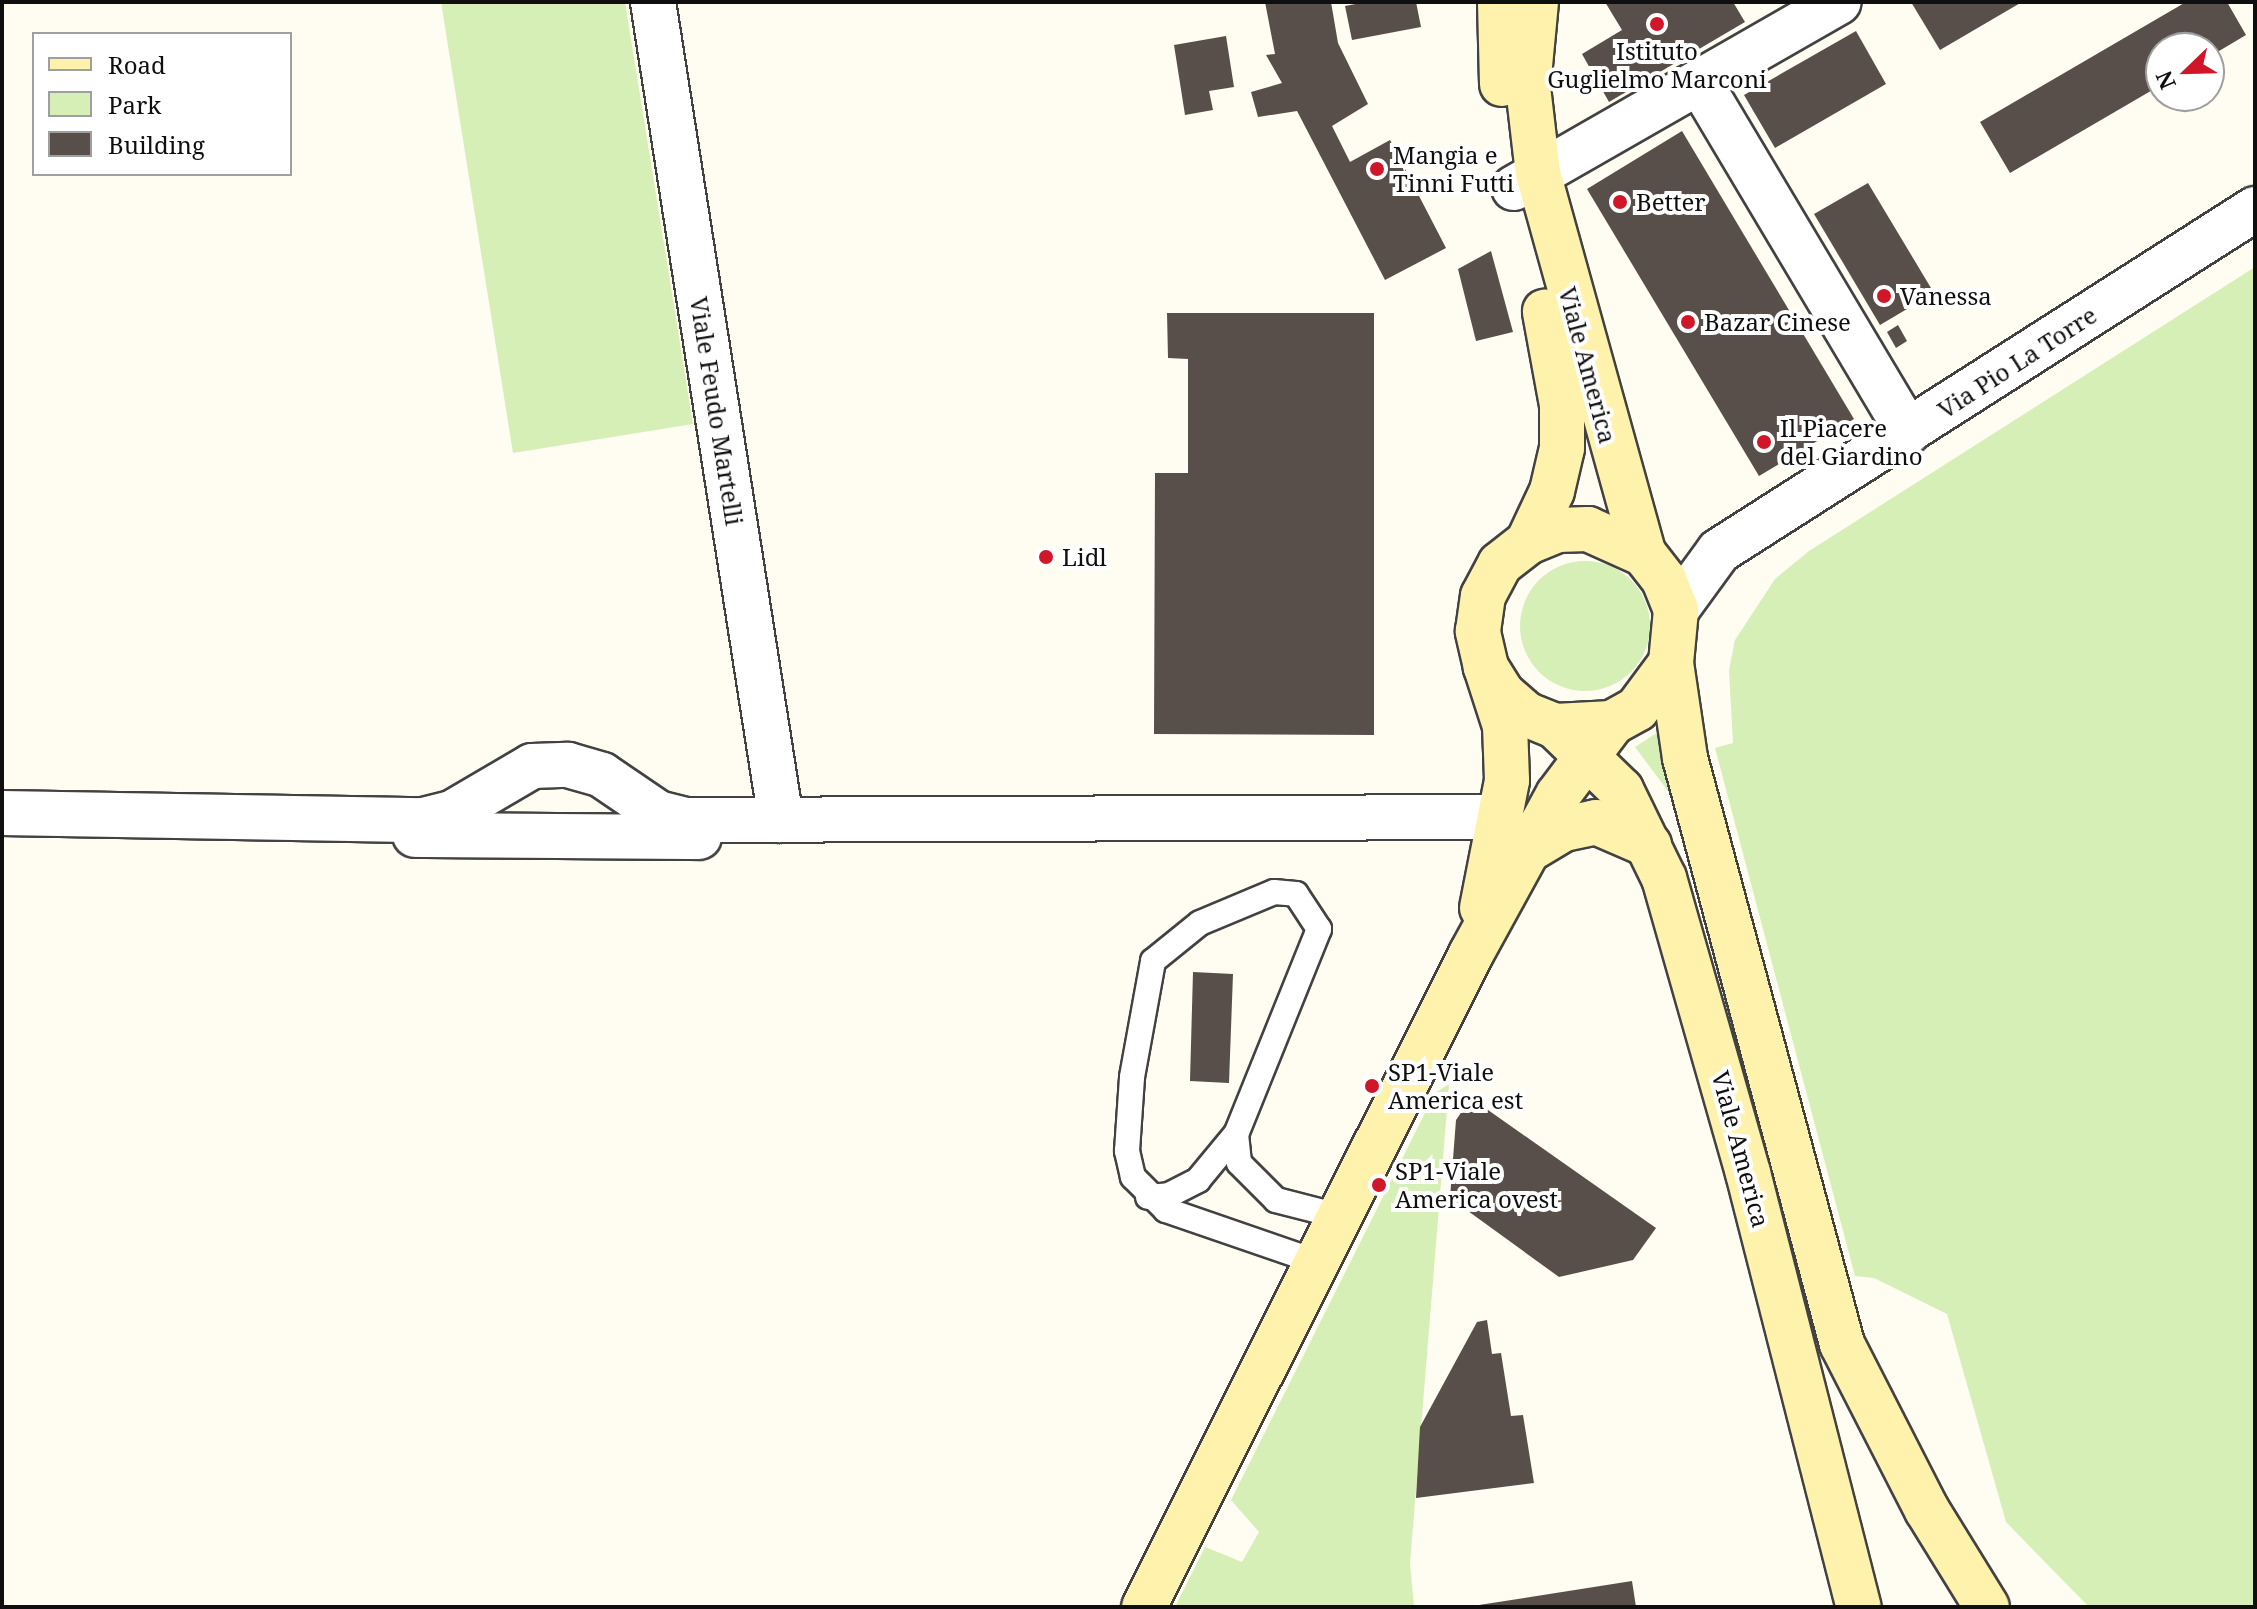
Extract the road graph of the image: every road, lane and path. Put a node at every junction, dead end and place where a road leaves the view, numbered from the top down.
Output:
1 (653, 2) edge
2 (1500, 2) edge
3 (1536, 2) edge
4 (1839, 2) edge
5 (1700, 83) junction
6 (1526, 181) junction
7 (2255, 209) edge
8 (1908, 432) junction
9 (1528, 542) junction
10 (1644, 554) junction
11 (1676, 610) junction
12 (1671, 663) junction
13 (1486, 667) junction
14 (1584, 734) junction
15 (2, 813) edge
16 (781, 820) junction
17 (2, 831) edge
18 (1510, 836) junction
19 (1649, 845) junction
20 (1236, 1134) junction
21 (1148, 1197) junction
22 (1339, 1216) junction
23 (1317, 1262) junction
24 (1144, 1607) edge
25 (1859, 1607) edge
26 (1987, 1607) edge

1 - 16 street, Viale Feudo Martelli
2 - 6 main road, Viale America
3 - 6 main road, Viale America
4 - 5 street
5 - 6 street
5 - 8 street
6 - 9 main road, Viale America
6 - 10 main road, Viale America
7 - 8 street, Via Pio La Torre
8 - 11 street, Via Pio La Torre
9 - 10 main road
9 - 13 main road
10 - 11 main road
11 - 12 main road
12 - 14 main road
12 - 26 main road, Viale America
13 - 14 main road
13 - 18 main road
14 - 18 main road
14 - 19 main road, Viale America
15 - 16 street
16 - 18 street
17 - 18 street
18 - 19 main road
18 - 22 main road
19 - 25 main road, Viale America
20 - 21 lane
20 - 21 lane
20 - 22 lane
21 - 23 lane
22 - 23 main road
23 - 24 main road

